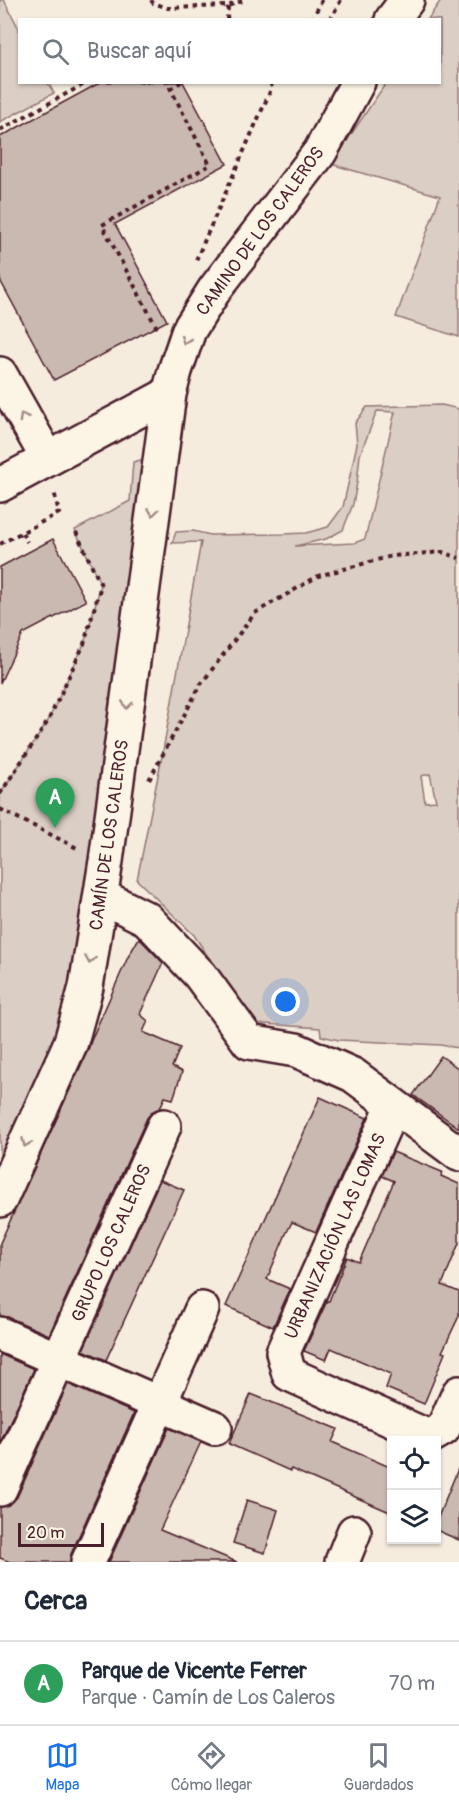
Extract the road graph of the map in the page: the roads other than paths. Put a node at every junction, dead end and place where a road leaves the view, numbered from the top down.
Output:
1 (407, 0) edge
2 (394, 18) edge
3 (357, 84) edge
4 (0, 374) edge
5 (169, 394) junction
6 (161, 454) joint
7 (48, 459) junction
8 (0, 485) edge
9 (101, 896) junction
10 (393, 1106) junction
11 (164, 1126) dead end
12 (459, 1154) edge
13 (0, 1200) edge
14 (202, 1309) dead end
15 (0, 1334) edge
16 (58, 1360) junction
17 (459, 1393) edge
18 (158, 1403) junction
19 (215, 1428) dead end
20 (0, 1489) edge
21 (354, 1532) dead end
22 (88, 1562) edge
23 (342, 1562) edge

1 - 2 street
3 -> 5 street, CAMINO DE LOS CALEROS
7 -> 4 street
5 - 6 street, CAMINO DE LOS CALEROS
5 - 7 street
6 -> 9 street, CAMÍN DE LOS CALEROS
7 - 8 street
9 - 10 street
9 -> 13 street, CAMÍN DE LOS CALEROS
10 - 12 street
10 - 17 street, URBANIZACIÓN LAS LOMAS
11 - 16 street, GRUPO LOS CALEROS
14 - 18 street
15 - 16 street
16 - 18 street
16 - 20 street, GRUPO LOS CALEROS
18 - 19 street
18 - 22 street
21 - 23 street

